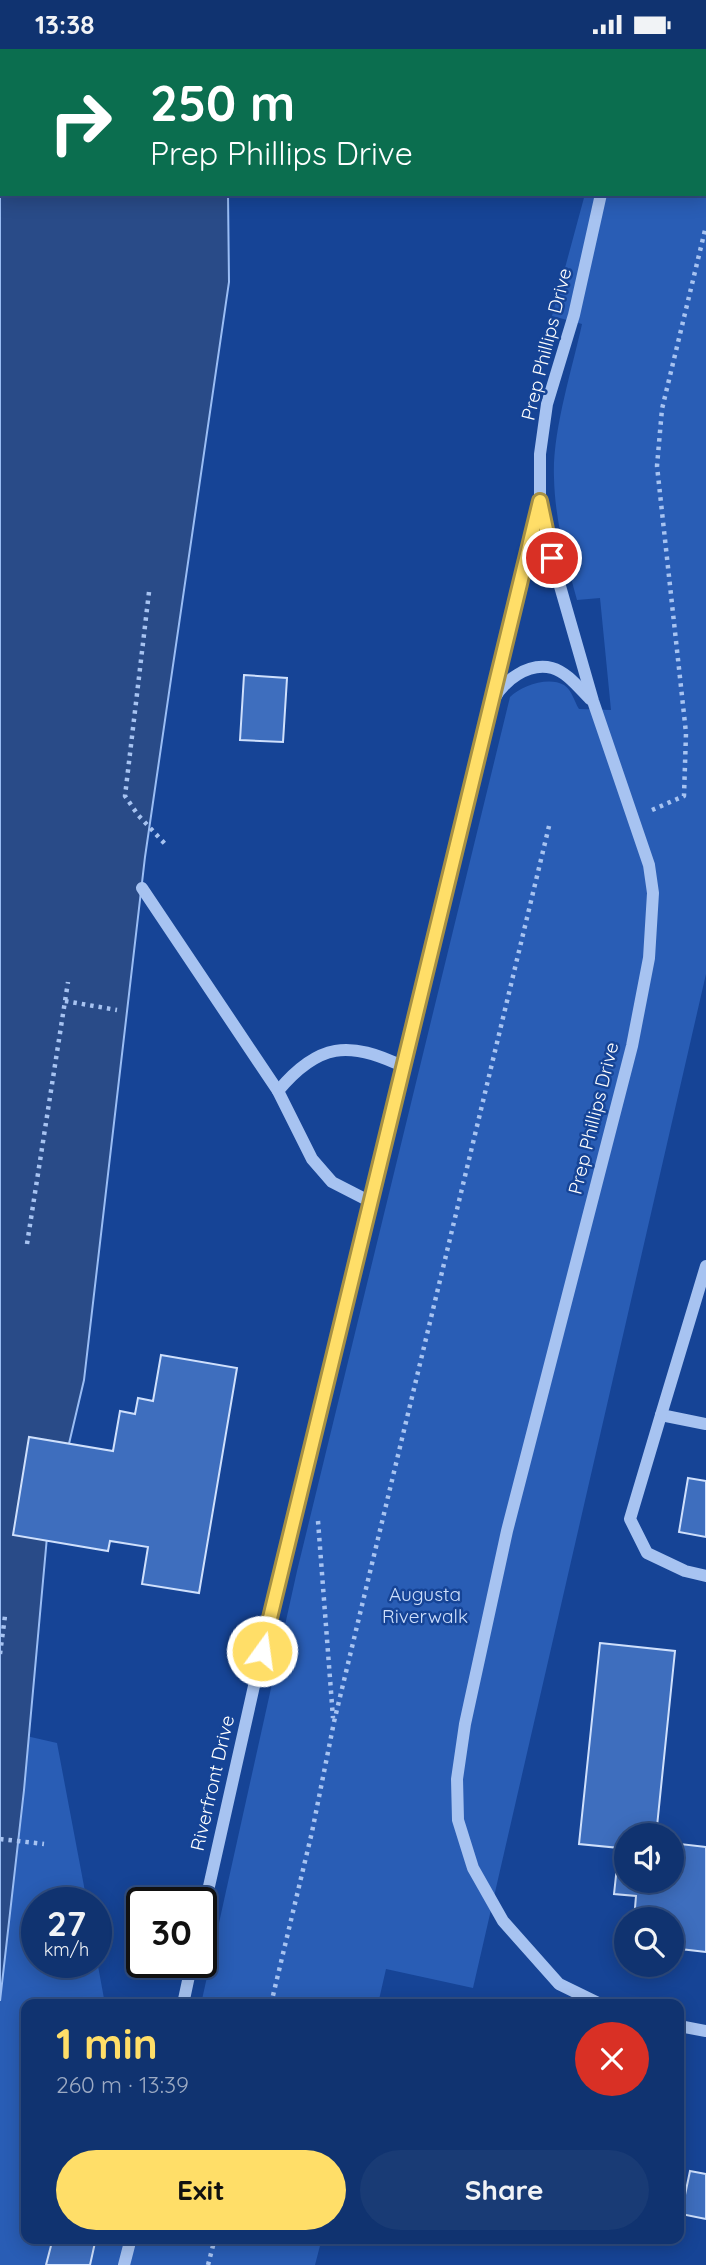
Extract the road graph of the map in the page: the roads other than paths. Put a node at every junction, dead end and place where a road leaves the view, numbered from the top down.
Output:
1 (601, 196) edge
2 (540, 501) junction
3 (593, 701) junction
4 (487, 714) junction
5 (142, 888) dead end
6 (404, 1067) junction
7 (278, 1091) junction
8 (371, 1202) junction
9 (706, 1266) edge
10 (661, 1415) junction
11 (706, 1424) edge
12 (706, 1576) edge
13 (209, 1887) edge
14 (189, 1978) edge
15 (184, 1999) edge
16 (590, 1999) edge
17 (684, 2027) edge
18 (706, 2031) edge
19 (129, 2244) edge
20 (124, 2265) edge

1 - 2 street, Prep Phillips Drive
2 - 3 street, Prep Phillips Drive
2 - 4 street, Riverfront Drive
3 - 4 street, Riverfront Drive
3 - 16 street, Prep Phillips Drive
4 - 6 street, Riverfront Drive
5 - 7 street
6 - 7 street
6 - 8 street, Riverfront Drive
7 - 8 street
8 - 13 street, Riverfront Drive
9 - 10 street
10 - 11 street
10 - 12 street
14 - 15 street
17 - 18 street
19 - 20 street

